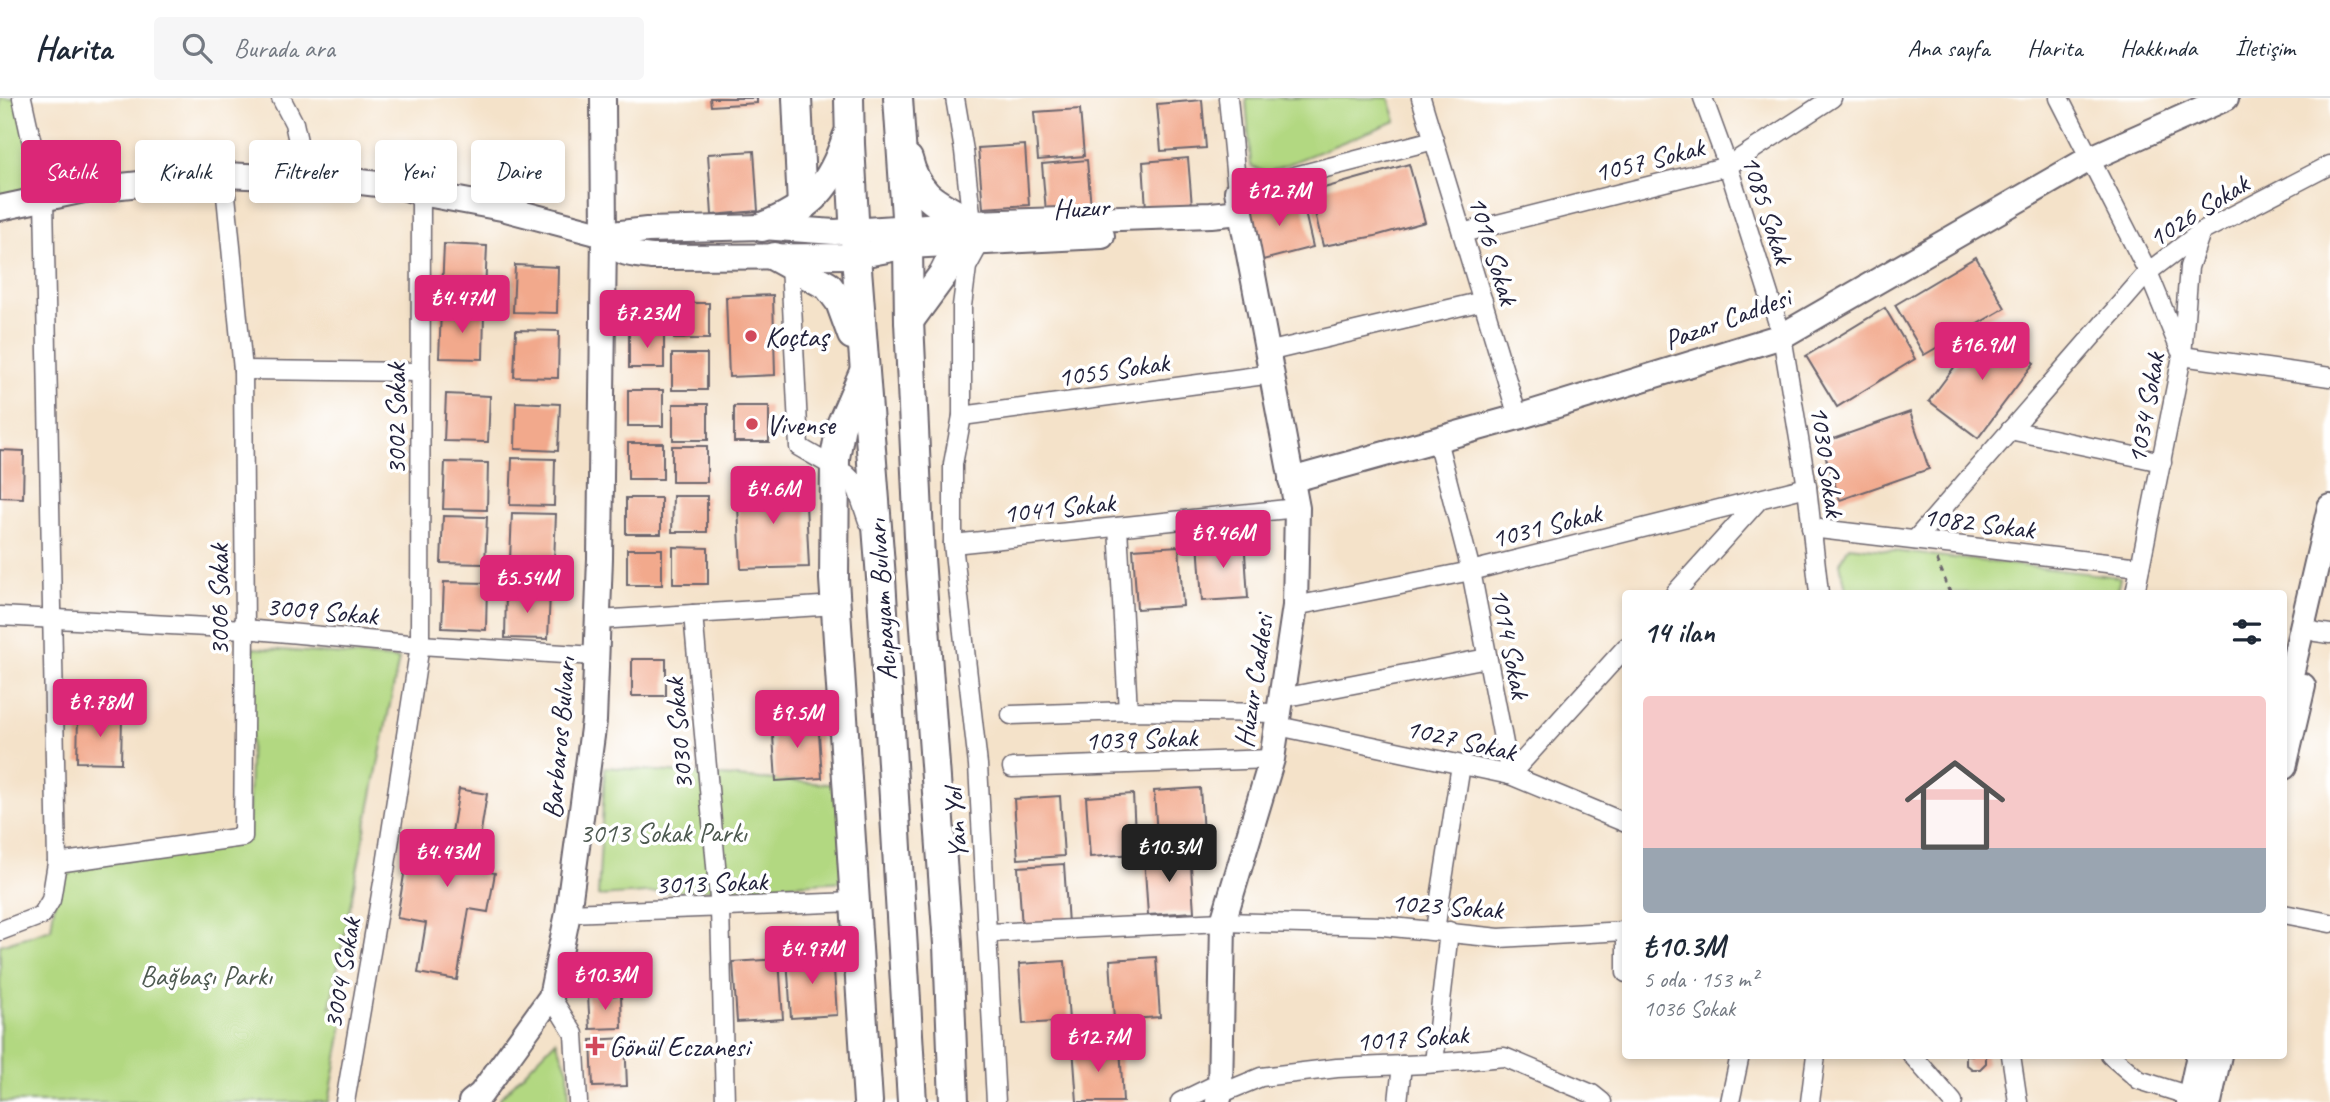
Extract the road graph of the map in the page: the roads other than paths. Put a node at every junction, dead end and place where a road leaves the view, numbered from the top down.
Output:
1 (22, 98) edge
2 (281, 98) edge
3 (603, 98) edge
4 (797, 98) edge
5 (849, 98) edge
6 (955, 98) edge
7 (1228, 98) edge
8 (1421, 98) edge
9 (1703, 98) edge
10 (1832, 98) edge
11 (2059, 98) edge
12 (2226, 98) edge
13 (900, 107) edge
14 (849, 127) junction
15 (31, 140) edge
16 (297, 140) edge
17 (1434, 140) junction
18 (2089, 159) junction
19 (2330, 165) edge
20 (1728, 166) junction
21 (457, 200) edge
22 (22, 203) edge
23 (44, 203) edge
24 (227, 203) edge
25 (421, 203) edge
26 (802, 207) junction
27 (0, 208) edge
28 (1239, 210) junction
29 (762, 227) junction
30 (2201, 232) junction
31 (1462, 233) junction
32 (604, 235) junction
33 (970, 236) junction
34 (907, 237) junction
35 (856, 243) junction
36 (783, 260) junction
37 (2148, 272) junction
38 (1482, 301) junction
39 (909, 321) junction
40 (1782, 336) junction
41 (2182, 356) junction
42 (1269, 363) junction
43 (864, 368) junction
44 (243, 370) junction
45 (421, 372) junction
46 (2330, 377) edge
47 (962, 416) junction
48 (1518, 417) junction
49 (2010, 430) junction
50 (1437, 440) junction
51 (2162, 462) junction
52 (835, 467) junction
53 (1291, 480) junction
54 (1807, 488) junction
55 (1760, 499) junction
56 (2330, 507) edge
57 (1297, 508) junction
58 (1118, 527) junction
59 (1811, 528) junction
60 (1922, 541) junction
61 (953, 544) junction
62 (878, 551) junction
63 (2140, 567) junction
64 (2330, 569) edge
65 (1471, 570) junction
66 (1678, 590) edge
67 (1819, 590) edge
68 (2136, 590) edge
69 (836, 605) junction
70 (1295, 606) junction
71 (693, 614) junction
72 (0, 616) edge
73 (51, 619) junction
74 (598, 620) junction
75 (245, 629) junction
76 (2306, 634) edge
77 (420, 645) junction
78 (1622, 651) edge
79 (596, 656) junction
80 (1488, 658) junction
81 (2287, 695) edge
82 (1128, 711) junction
83 (1280, 712) junction
84 (1011, 715) dead end
85 (2287, 749) edge
86 (1272, 759) junction
87 (1461, 765) junction
88 (1012, 768) dead end
89 (1510, 775) junction
90 (1622, 821) edge
91 (57, 863) junction
92 (855, 902) junction
93 (720, 909) junction
94 (568, 913) junction
95 (2287, 915) edge
96 (1223, 922) junction
97 (2330, 923) edge
98 (1622, 930) edge
99 (0, 931) edge
100 (1442, 931) junction
101 (989, 933) junction
102 (551, 998) junction
103 (1739, 1059) edge
104 (1815, 1059) edge
105 (1915, 1059) edge
106 (2012, 1059) edge
107 (2115, 1059) edge
108 (2199, 1059) edge
109 (2217, 1059) edge
110 (1434, 1063) junction
111 (1402, 1065) junction
112 (1219, 1093) edge
113 (478, 1099) edge
114 (2196, 1100) edge
115 (345, 1102) edge
116 (578, 1102) edge
117 (725, 1102) edge
118 (868, 1102) edge
119 (912, 1102) edge
120 (954, 1102) edge
121 (996, 1102) edge
122 (1180, 1102) edge
123 (1398, 1102) edge
124 (1602, 1102) edge
125 (1730, 1102) edge
126 (1810, 1102) edge
127 (1953, 1102) edge
128 (2018, 1102) edge

1 - 15 street
2 - 16 street
3 - 32 street, Barbaros Bulvarı
4 - 26 main road
5 - 14 main road, Acıpayam Bulvarı
6 - 33 street
7 - 28 street
8 - 17 street, 1016 Sokak
9 - 20 street, 1085 Sokak
10 - 20 street, 1057 Sokak
11 - 18 street
12 - 18 street, Pazar Caddesi
13 - 33 main road
13 - 34 main road, Acıpayam Bulvarı
14 - 26 main road
14 - 35 main road, Acıpayam Bulvarı
17 - 28 street
17 - 31 street, 1016 Sokak
18 - 37 street
18 - 40 street, Pazar Caddesi
19 - 30 street, 1026 Sokak
20 - 31 street, 1057 Sokak
20 - 40 street, 1085 Sokak
21 - 32 street
22 - 27 street
23 - 73 street
24 - 44 street, 3006 Sokak
25 - 45 street, 3002 Sokak
26 - 29 main road
28 - 33 street, Huzur
28 - 42 street, Huzur Caddesi
29 - 32 street
29 - 35 street
30 - 37 street, 1026 Sokak
30 - 41 street, 1034 Sokak
31 - 38 street, 1016 Sokak
32 - 36 street
32 - 74 street, Barbaros Bulvarı
33 - 34 street, Huzur
33 - 39 main road
33 - 47 street, Yan Yol
34 - 35 street, Huzur
34 - 39 main road, Acıpayam Bulvarı
35 - 36 street
35 - 43 main road, Acıpayam Bulvarı
36 - 43 main road
36 - 52 street
37 - 41 street
37 - 49 street, 1026 Sokak
38 - 42 street, 1055 Sokak
38 - 48 street, 1016 Sokak
39 - 120 main road, Acıpayam Bulvarı
40 - 48 street, Pazar Caddesi
40 - 54 street, 1030 Sokak
41 - 46 street
41 - 51 street, 1034 Sokak
42 - 47 street, 1055 Sokak
42 - 53 street, Huzur Caddesi
43 - 52 main road
43 - 62 main road, Acıpayam Bulvarı
44 - 45 street
44 - 75 street, 3006 Sokak
45 - 77 street, 3002 Sokak
47 - 61 street, Yan Yol
48 - 50 street, Pazar Caddesi
49 - 51 street
49 - 60 street, 1026 Sokak
50 - 53 street, Pazar Caddesi
50 - 65 street, 1014 Sokak
51 - 63 street, 1034 Sokak
52 - 62 street
52 - 69 main road
53 - 57 street, Huzur Caddesi
54 - 55 street, 1031 Sokak
54 - 59 street, 1030 Sokak
55 - 65 street, 1031 Sokak
55 - 66 street
56 - 76 street
57 - 58 street, 1041 Sokak
57 - 70 street, Huzur Caddesi
58 - 61 street, 1041 Sokak
58 - 82 street
59 - 60 street, 1082 Sokak
59 - 67 street, 1030 Sokak
60 - 63 street, 1082 Sokak
61 - 101 street, Yan Yol
62 - 119 main road, Acıpayam Bulvarı
63 - 68 street, 1034 Sokak
64 - 76 street
65 - 70 street, 1031 Sokak
65 - 80 street, 1014 Sokak
69 - 71 street
69 - 92 main road
70 - 83 street, Huzur Caddesi
71 - 74 street
71 - 93 street, 3030 Sokak
72 - 73 street, 3009 Sokak
73 - 75 street, 3009 Sokak
73 - 91 street
74 - 79 street, Barbaros Bulvarı
75 - 77 street, 3009 Sokak
75 - 91 street, 3006 Sokak
76 - 81 street
76 - 85 street
77 - 79 street, 3009 Sokak
77 - 115 street, 3004 Sokak
78 - 89 street
79 - 94 street, Barbaros Bulvarı
80 - 83 street
80 - 89 street, 1014 Sokak
82 - 83 street
82 - 84 street
83 - 86 street, Huzur Caddesi
83 - 87 street, 1027 Sokak
86 - 88 street, 1039 Sokak
86 - 96 street, Huzur Caddesi
87 - 89 street, 1027 Sokak
87 - 100 street
89 - 90 street, 1027 Sokak
91 - 99 street
92 - 93 street, 3013 Sokak
92 - 118 main road
93 - 94 street, 3013 Sokak
93 - 117 street, 3030 Sokak
94 - 102 street, Barbaros Bulvarı
95 - 97 street
96 - 100 street, 1023 Sokak
96 - 101 street, 1023 Sokak
96 - 112 street, Huzur Caddesi
98 - 100 street, 1023 Sokak
100 - 110 street
101 - 121 street, Yan Yol
102 - 113 street, Barbaros Bulvarı
102 - 116 street
103 - 125 street
104 - 126 street
105 - 127 street
106 - 128 street
107 - 114 street
108 - 114 street
109 - 114 street
110 - 111 street, 1017 Sokak
110 - 124 street, 1017 Sokak
111 - 112 street, 1017 Sokak
111 - 123 street
112 - 122 street, 1017 Sokak

